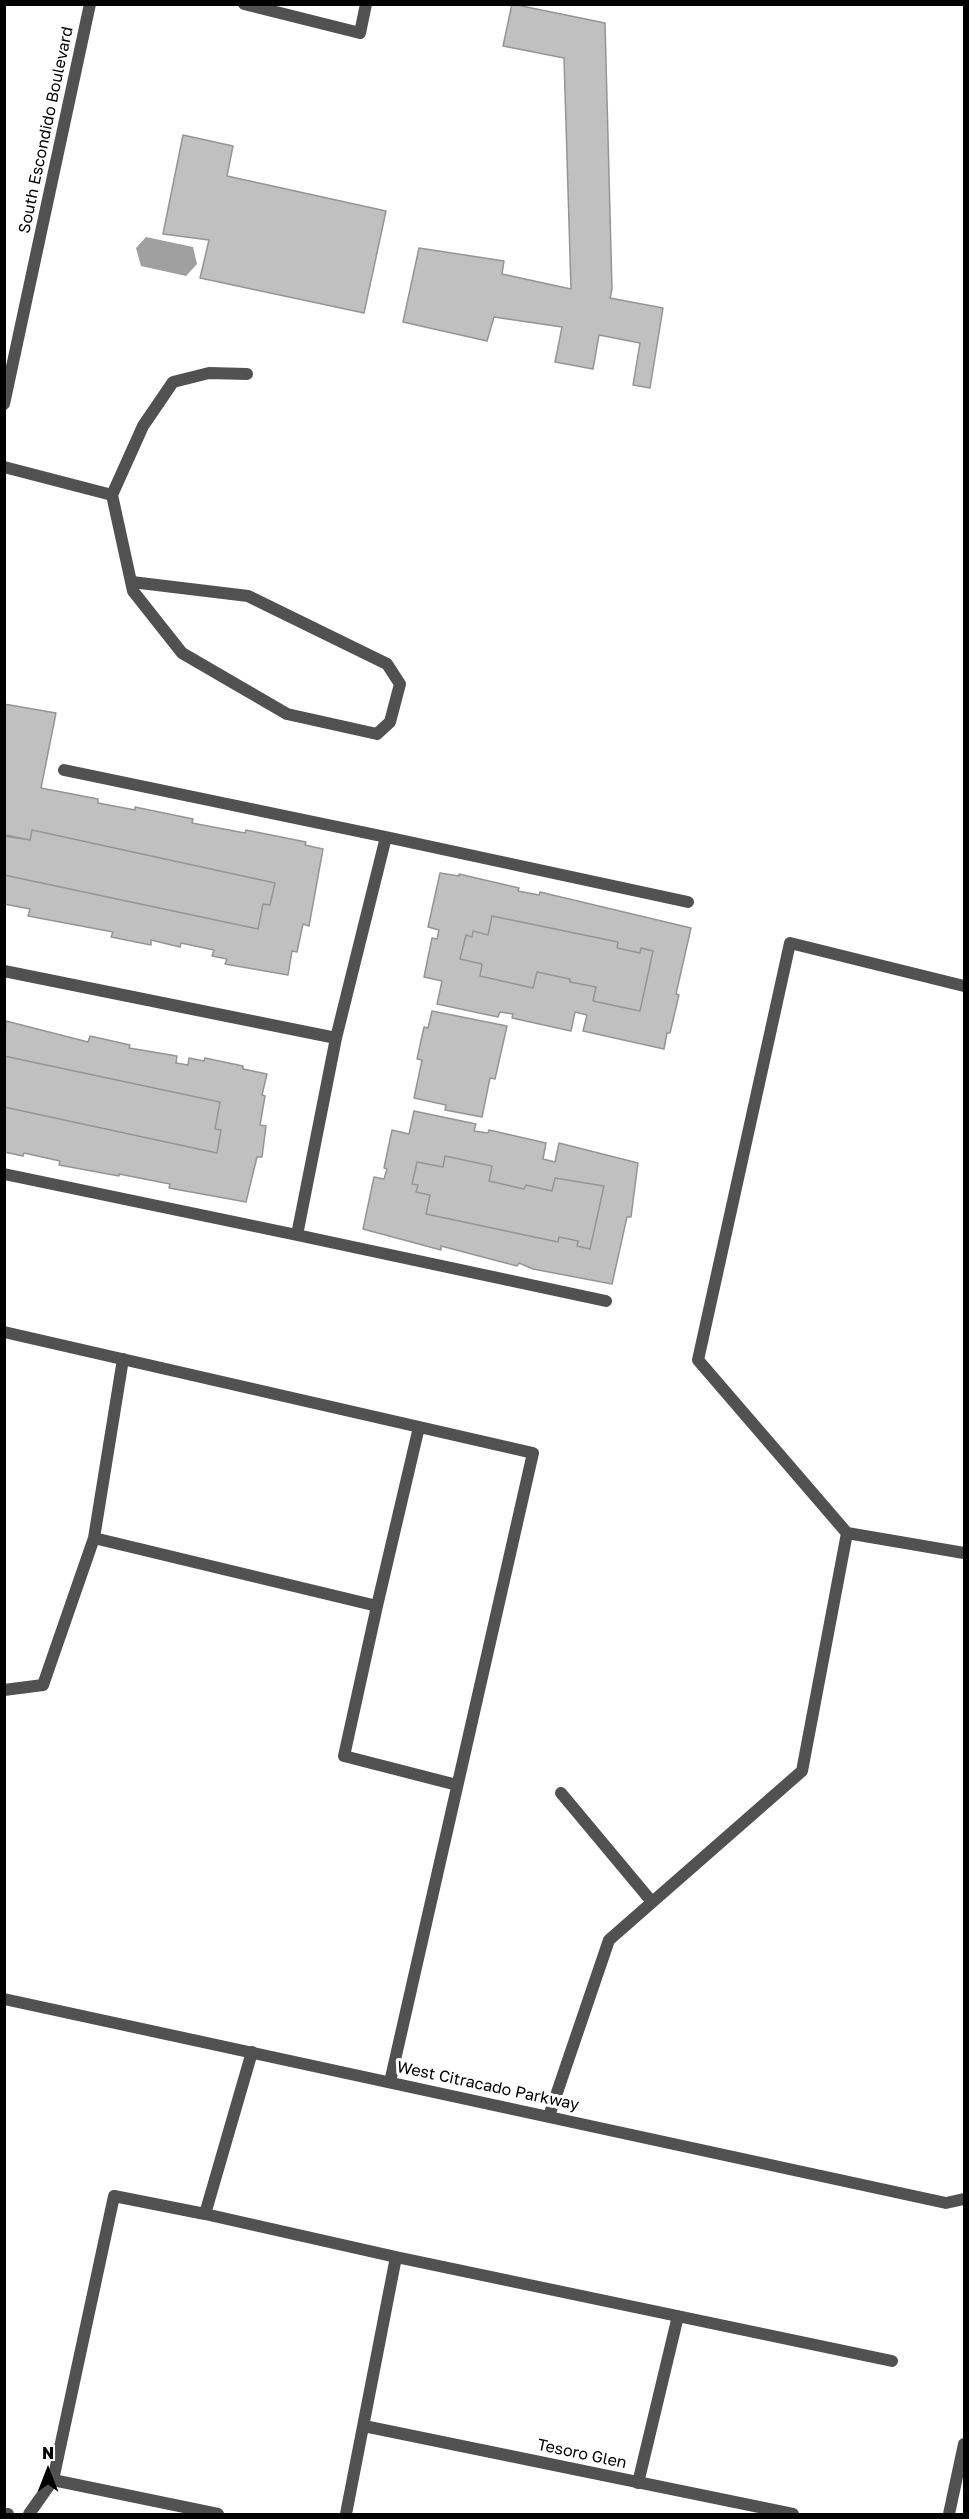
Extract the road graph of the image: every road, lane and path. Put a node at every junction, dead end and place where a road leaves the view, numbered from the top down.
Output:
1 (90, 4) edge
2 (244, 4) edge
3 (366, 4) edge
4 (247, 374) dead end
5 (4, 404) edge
6 (4, 467) edge
7 (112, 495) junction
8 (132, 582) junction
9 (64, 770) dead end
10 (386, 837) junction
11 (688, 902) dead end
12 (4, 971) edge
13 (964, 986) edge
14 (336, 1038) junction
15 (4, 1174) edge
16 (297, 1235) junction
17 (606, 1300) dead end
18 (4, 1332) edge
19 (123, 1359) junction
20 (419, 1427) junction
21 (847, 1533) junction
22 (94, 1538) junction
23 (964, 1553) edge
24 (377, 1606) junction
25 (4, 1690) edge
26 (457, 1785) junction
27 (561, 1792) dead end
28 (652, 1902) junction
29 (4, 1999) edge
30 (252, 2052) junction
31 (390, 2082) junction
32 (549, 2116) junction
33 (964, 2199) edge
34 (205, 2214) junction
35 (396, 2257) junction
36 (678, 2316) junction
37 (892, 2361) dead end
38 (364, 2426) junction
39 (964, 2444) edge
40 (53, 2480) junction
41 (638, 2482) junction
42 (29, 2514) edge
43 (218, 2514) edge
44 (346, 2514) edge
45 (793, 2514) edge
46 (949, 2514) edge

1 - 5 street, South Escondido Boulevard
2 - 3 street
4 - 7 street
6 - 7 street
7 - 8 street
8 - 8 street
9 - 10 street
10 - 11 street
10 - 14 street
12 - 14 street
13 - 21 street
14 - 16 street
15 - 16 street
16 - 17 street
18 - 19 street
19 - 20 street
19 - 22 street
20 - 24 street
20 - 26 street
21 - 23 street
21 - 28 street
22 - 24 street
22 - 25 street
24 - 26 street
26 - 31 street
27 - 28 street
28 - 32 street
29 - 30 street, West Citracado Parkway
30 - 31 street, West Citracado Parkway
30 - 34 street
31 - 32 street, West Citracado Parkway
32 - 33 street, West Citracado Parkway
34 - 35 street
34 - 40 street
35 - 36 street
35 - 38 street
36 - 37 street
36 - 41 street
38 - 41 street, Tesoro Glen
38 - 44 street
39 - 46 street
40 - 42 street
40 - 43 street
41 - 45 street, Tesoro Glen

